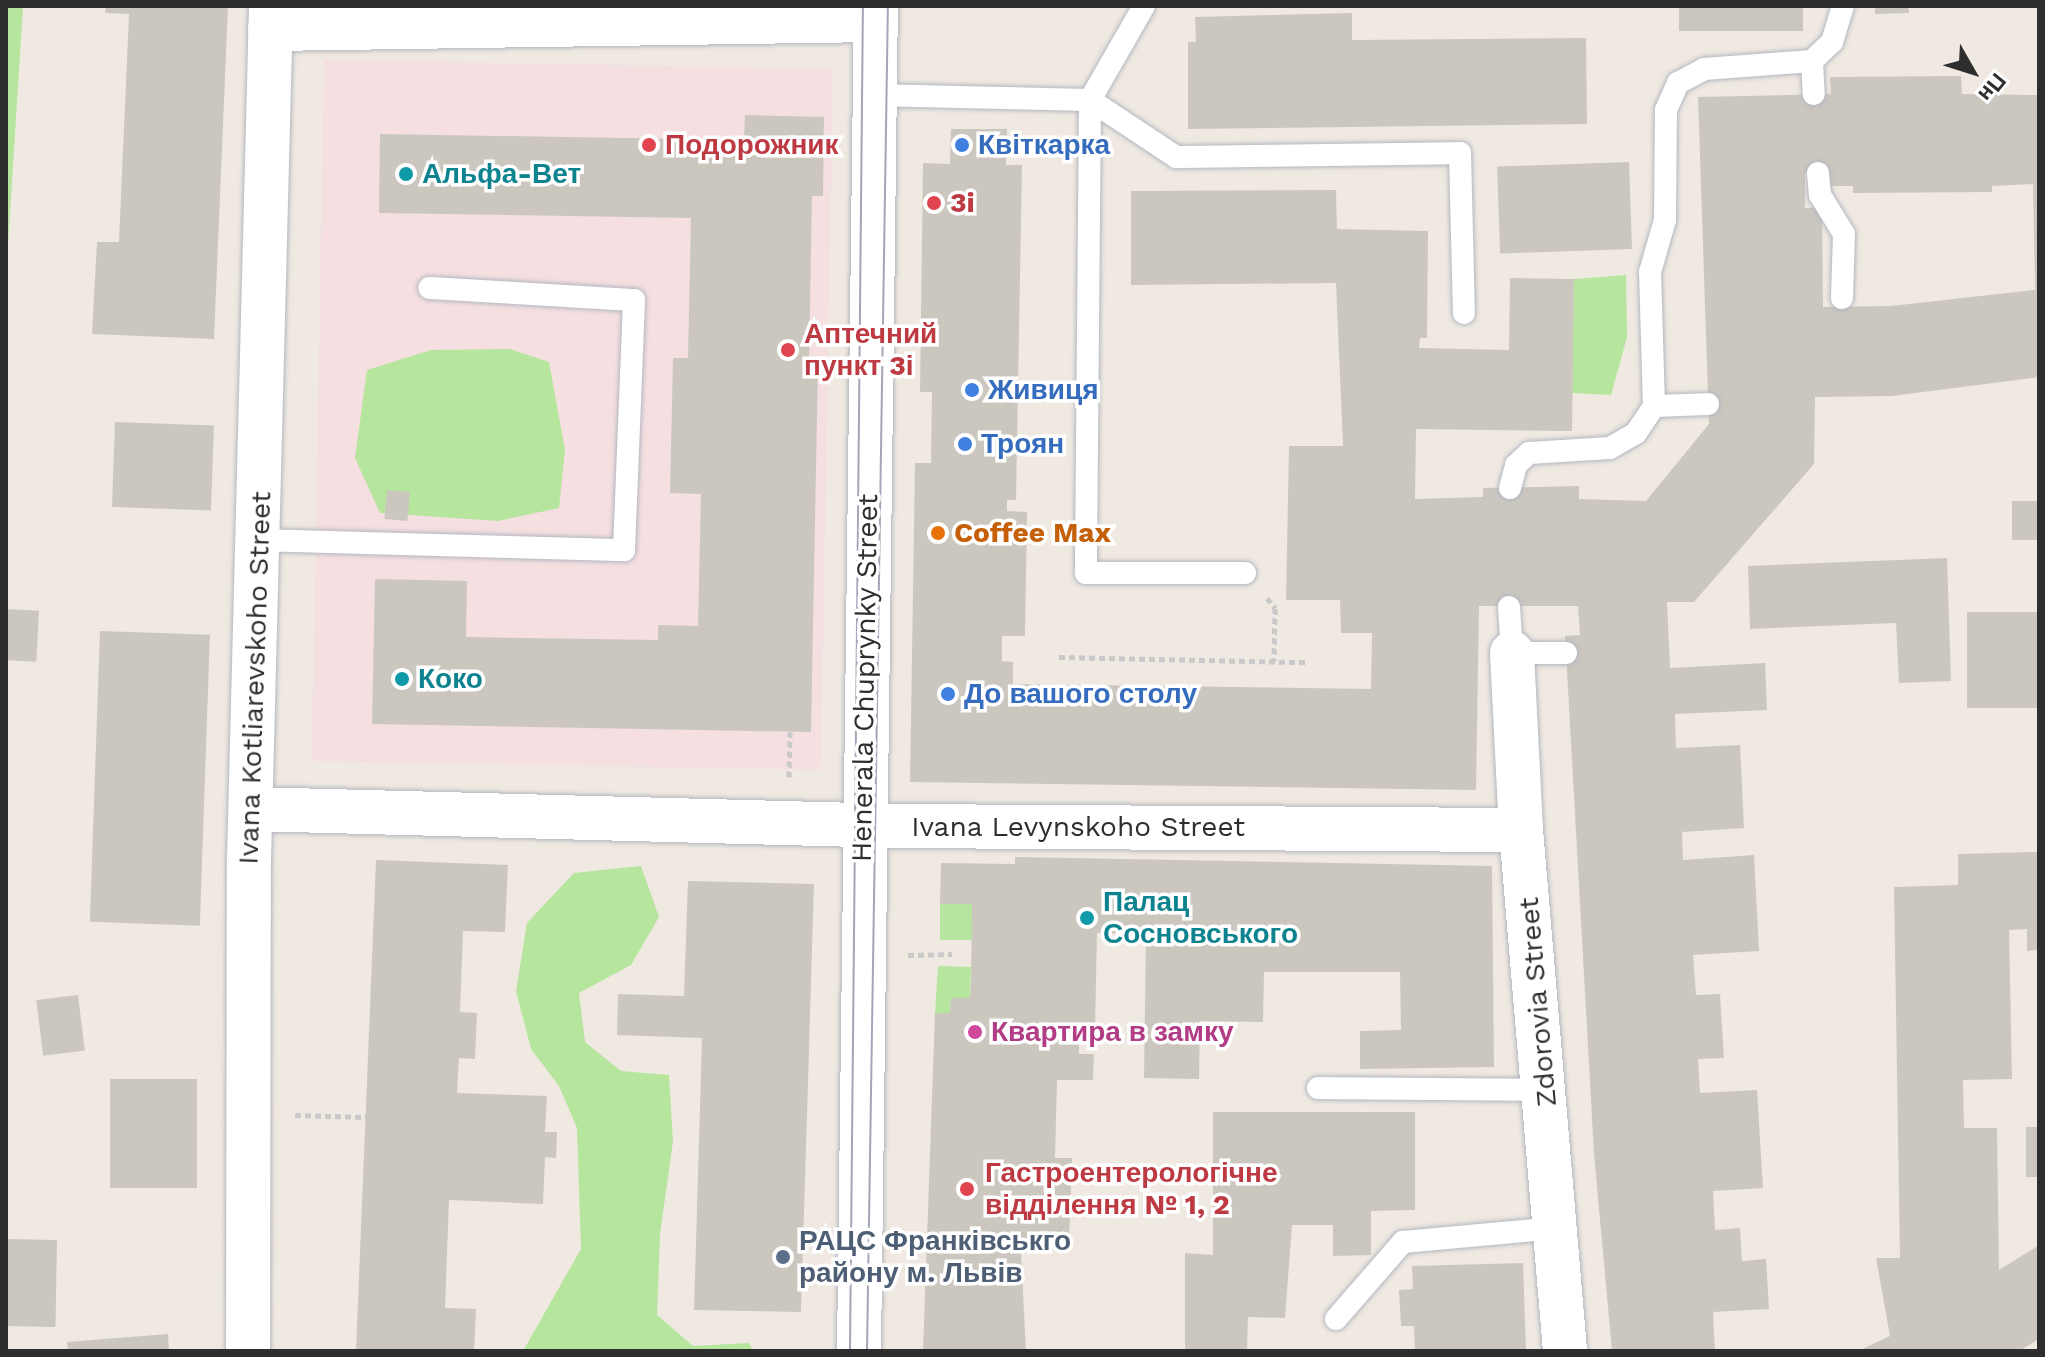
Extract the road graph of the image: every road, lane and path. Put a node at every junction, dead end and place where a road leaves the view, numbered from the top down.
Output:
1 (1144, 6) edge
2 (1843, 6) edge
3 (876, 13) edge
4 (271, 17) edge
5 (1812, 61) junction
6 (1814, 94) dead end
7 (873, 95) junction
8 (1090, 100) junction
9 (1818, 173) dead end
10 (429, 288) dead end
11 (1842, 298) dead end
12 (1464, 313) dead end
13 (1708, 404) dead end
14 (1654, 406) junction
15 (1510, 488) dead end
16 (259, 540) junction
17 (1245, 573) dead end
18 (1509, 607) dead end
19 (1275, 608) dead end
20 (1512, 653) junction
21 (1566, 653) dead end
22 (1059, 657) dead end
23 (1274, 661) junction
24 (1308, 662) dead end
25 (790, 732) dead end
26 (789, 786) dead end
27 (252, 809) junction
28 (863, 825) junction
29 (1521, 830) junction
30 (952, 954) dead end
31 (891, 955) dead end
32 (1318, 1088) dead end
33 (1547, 1090) junction
34 (291, 1115) dead end
35 (366, 1117) dead end
36 (1556, 1228) junction
37 (1336, 1319) dead end
38 (248, 1351) edge
39 (859, 1351) edge
40 (1565, 1351) edge

1 - 8 lane
2 - 5 lane
3 - 4 street
3 - 7 street, Henerala Chuprynky Street
4 - 16 street, Ivana Kotliarevskoho Street
5 - 6 lane
5 - 14 lane
7 - 8 lane
7 - 28 street, Henerala Chuprynky Street
8 - 12 lane
8 - 17 lane
9 - 11 lane
10 - 16 lane
13 - 14 lane
14 - 15 lane
16 - 27 street, Ivana Kotliarevskoho Street
18 - 20 lane
19 - 23 path
20 - 21 lane
20 - 29 street, Zdorovia Street
22 - 23 path
23 - 24 path
25 - 26 path
27 - 28 street, Ivana Levynskoho Street
27 - 38 street, Ivana Kotliarevskoho Street
28 - 29 street, Ivana Levynskoho Street
28 - 39 street, Henerala Chuprynky Street
29 - 33 street, Zdorovia Street
30 - 31 path
32 - 33 lane
33 - 36 street, Zdorovia Street
34 - 35 path
36 - 37 lane
36 - 40 street, Zdorovia Street

